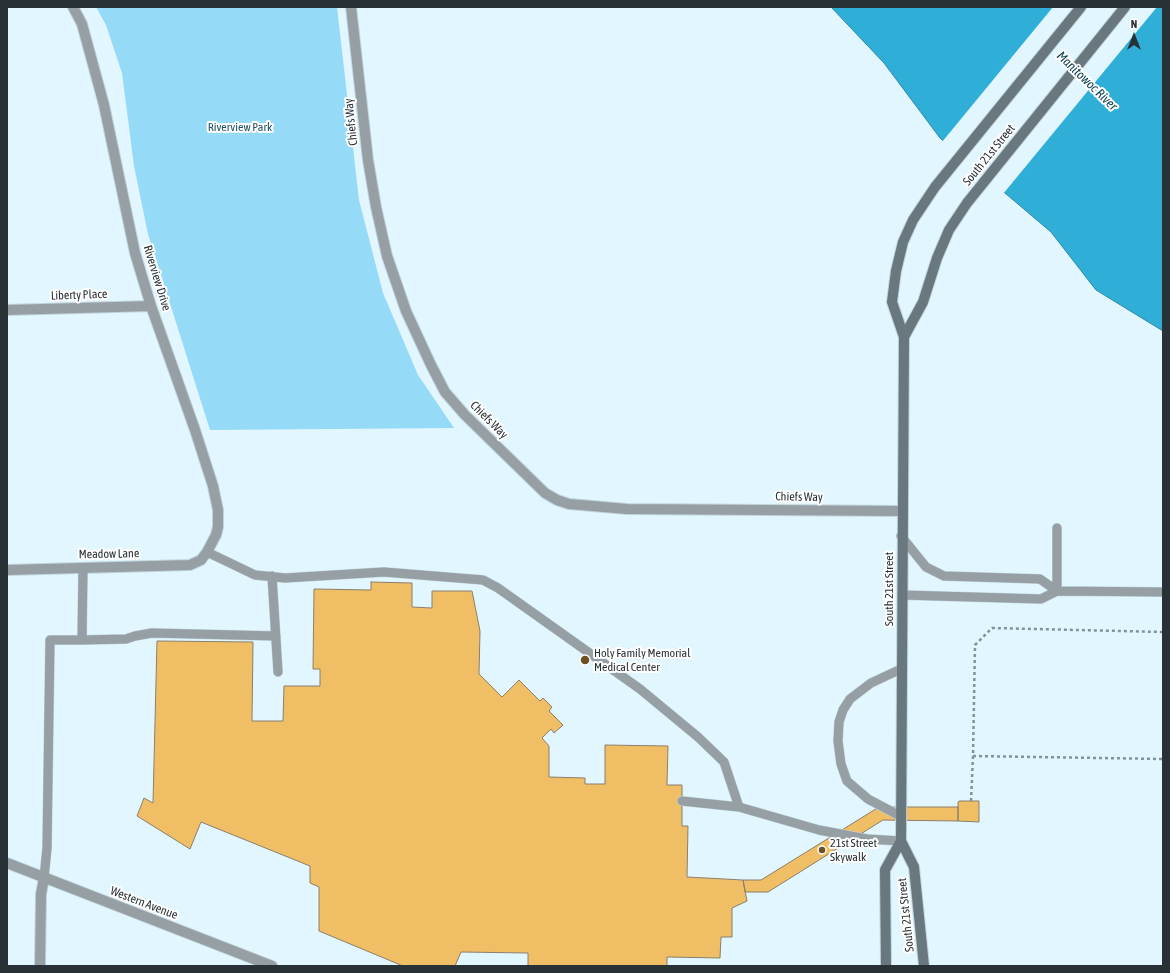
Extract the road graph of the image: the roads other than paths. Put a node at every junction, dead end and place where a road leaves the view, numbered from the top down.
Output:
1 (73, 7) edge
2 (351, 7) edge
3 (1081, 7) edge
4 (1125, 7) edge
5 (151, 306) junction
6 (7, 310) edge
7 (904, 338) junction
8 (902, 511) junction
9 (1057, 528) dead end
10 (902, 536) junction
11 (207, 552) junction
12 (83, 568) junction
13 (7, 570) edge
14 (272, 576) junction
15 (1056, 591) junction
16 (1163, 592) edge
17 (902, 595) junction
18 (276, 636) junction
19 (82, 640) junction
20 (901, 669) junction
21 (278, 672) dead end
22 (682, 800) dead end
23 (739, 807) junction
24 (900, 816) junction
25 (901, 841) junction
26 (7, 863) edge
27 (44, 878) junction
28 (40, 966) edge
29 (272, 966) edge
30 (886, 966) edge
31 (924, 966) edge

1 - 5 street, Riverview Drive
2 - 8 street, Chiefs Way
3 - 7 main road, South 21st Street
4 - 7 main road, South 21st Street
5 - 6 street, Liberty Place
5 - 11 street, Riverview Drive
7 - 8 main road, South 21st Street
8 - 10 main road, South 21st Street
9 - 15 lane
10 - 15 lane
10 - 17 main road, South 21st Street
11 - 12 street, Meadow Lane
11 - 14 lane
12 - 13 street, Meadow Lane
12 - 19 lane
14 - 18 lane
14 - 23 lane
15 - 16 lane
15 - 17 lane
17 - 20 main road, South 21st Street
18 - 19 lane
18 - 21 lane
19 - 27 lane
20 - 24 main road, South 21st Street
20 - 24 lane
22 - 23 lane
23 - 25 lane
24 - 25 main road, South 21st Street
25 - 30 main road, South 21st Street
25 - 31 main road, South 21st Street
26 - 27 street, Western Avenue
27 - 28 street
27 - 29 street, Western Avenue

